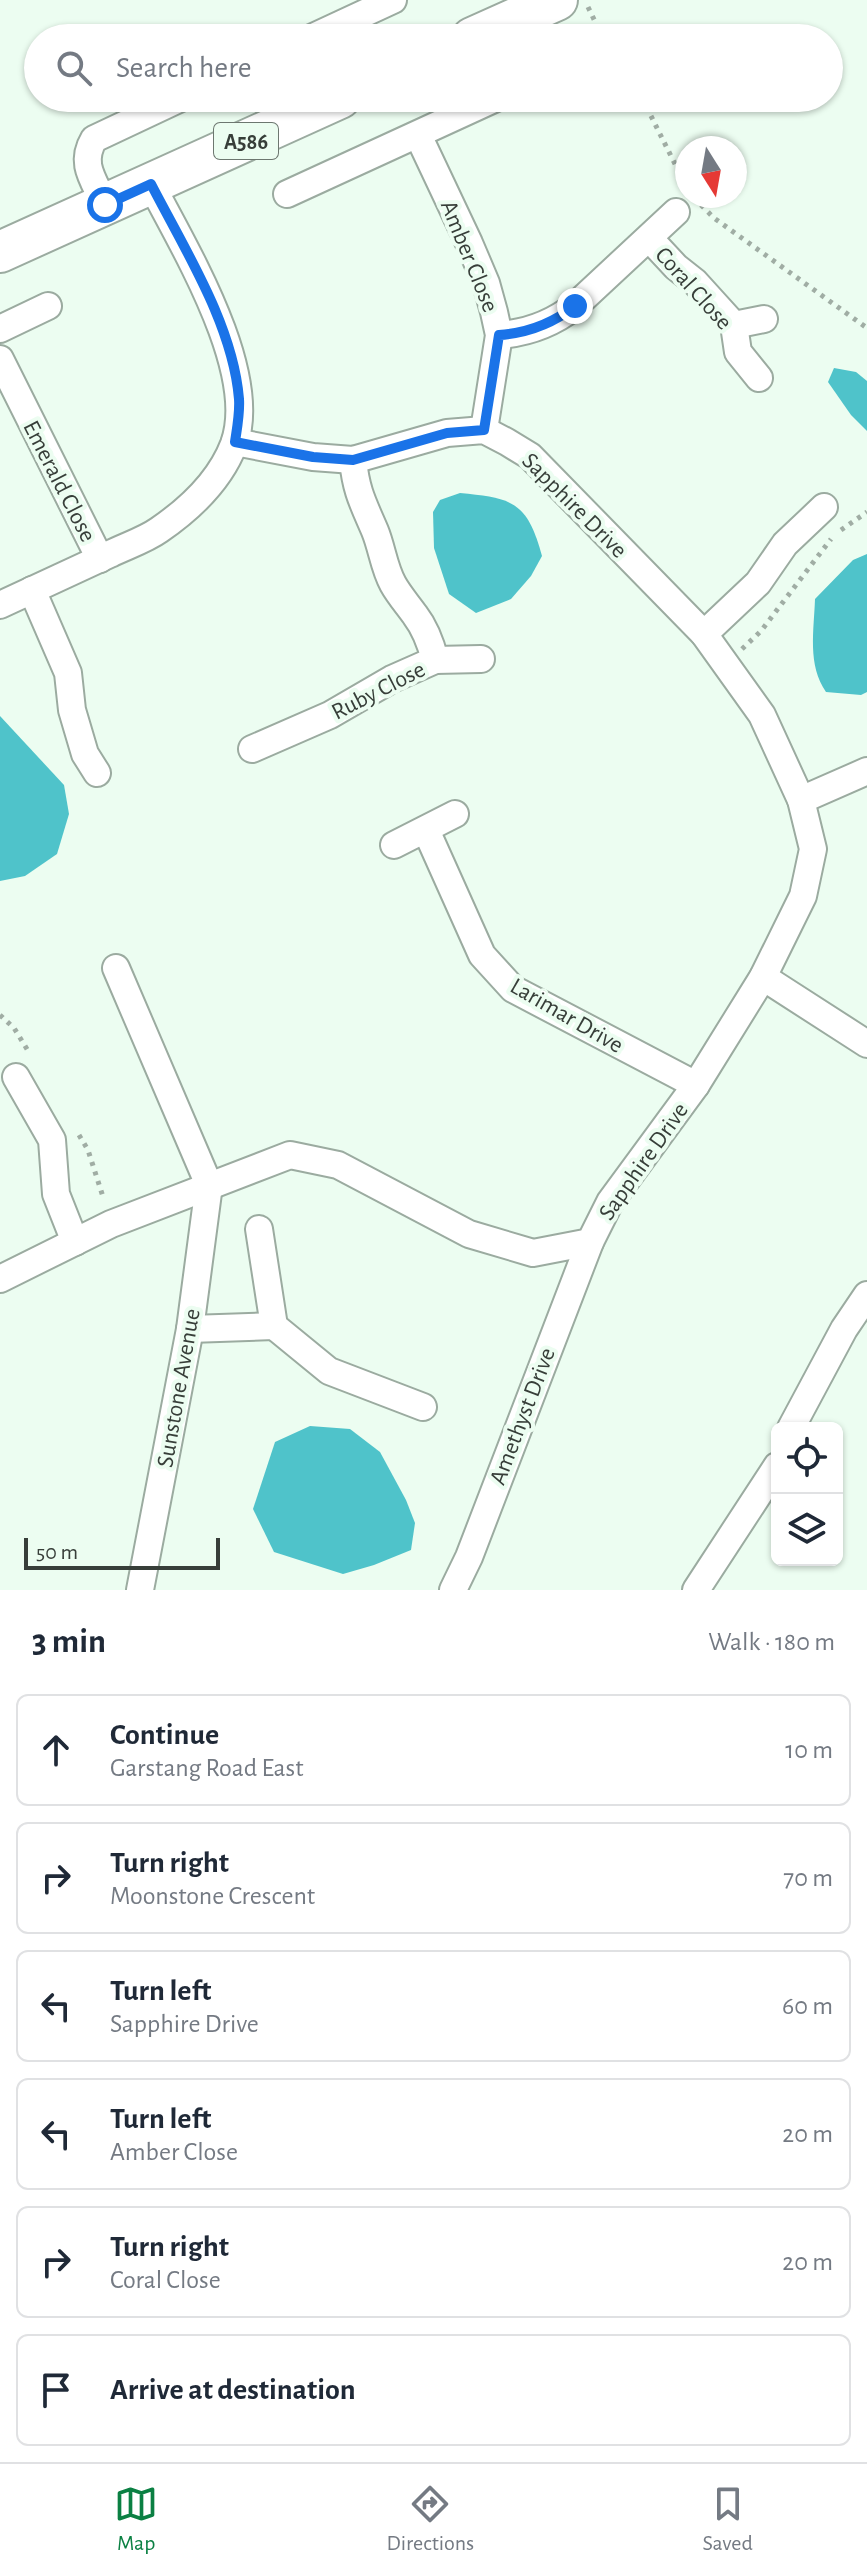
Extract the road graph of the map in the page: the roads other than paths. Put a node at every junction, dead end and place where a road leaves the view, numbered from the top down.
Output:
1 (393, 0) edge
2 (558, 1) edge
3 (341, 24) edge
4 (505, 24) edge
5 (151, 112) edge
6 (309, 112) edge
7 (466, 112) edge
8 (418, 135) junction
9 (151, 184) junction
10 (287, 194) dead end
11 (105, 205) junction
12 (677, 208) edge
13 (649, 238) junction
14 (0, 252) edge
15 (48, 306) dead end
16 (764, 319) dead end
17 (734, 325) junction
18 (0, 329) edge
19 (499, 335) junction
20 (0, 359) edge
21 (759, 378) dead end
22 (484, 430) junction
23 (235, 442) junction
24 (353, 460) junction
25 (824, 507) dead end
26 (100, 559) junction
27 (32, 590) junction
28 (0, 605) edge
29 (704, 634) junction
30 (481, 659) dead end
31 (435, 660) junction
32 (252, 749) dead end
33 (867, 771) edge
34 (97, 773) dead end
35 (801, 800) junction
36 (455, 814) dead end
37 (426, 830) junction
38 (394, 845) dead end
39 (116, 968) dead end
40 (763, 977) junction
41 (867, 1044) edge
42 (16, 1077) dead end
43 (696, 1085) junction
44 (209, 1185) junction
45 (259, 1229) dead end
46 (75, 1242) junction
47 (590, 1242) junction
48 (0, 1279) edge
49 (867, 1295) edge
50 (274, 1326) junction
51 (190, 1329) junction
52 (423, 1407) dead end
53 (794, 1422) edge
54 (771, 1475) edge
55 (140, 1590) edge
56 (453, 1590) edge
57 (696, 1590) edge

1 - 3 street
2 - 4 main road
5 - 11 street
6 - 9 main road, A586
7 - 8 street
8 - 10 street
8 - 19 street, Amber Close
9 - 11 main road, A586
9 - 23 street
11 - 14 main road, A586
12 - 13 street, Coral Close
13 - 17 street, Coral Close
13 - 19 street, Coral Close
15 - 18 street
16 - 17 street
17 - 21 street, Coral Close
19 - 22 street, Amber Close
20 - 26 street, Emerald Close
22 - 24 street
22 - 29 street, Sapphire Drive
23 - 24 street
23 - 26 street
24 - 31 street, Ruby Close
25 - 29 street
26 - 27 street
27 - 28 street
27 - 34 street
29 - 35 street, Sapphire Drive
30 - 31 street
31 - 32 street, Ruby Close
33 - 35 street
35 - 40 street, Sapphire Drive
36 - 37 street
37 - 38 street
37 - 43 street, Larimar Drive
39 - 44 street
40 - 41 street
40 - 43 street, Sapphire Drive
42 - 46 street
43 - 47 street, Sapphire Drive
44 - 46 street, Sapphire Drive
44 - 47 street, Sapphire Drive
44 - 51 street, Sunstone Avenue
45 - 50 street
46 - 48 street, Sapphire Drive
47 - 56 street, Amethyst Drive
49 - 53 street
50 - 51 street
50 - 52 street
51 - 55 street, Sunstone Avenue
54 - 57 street

